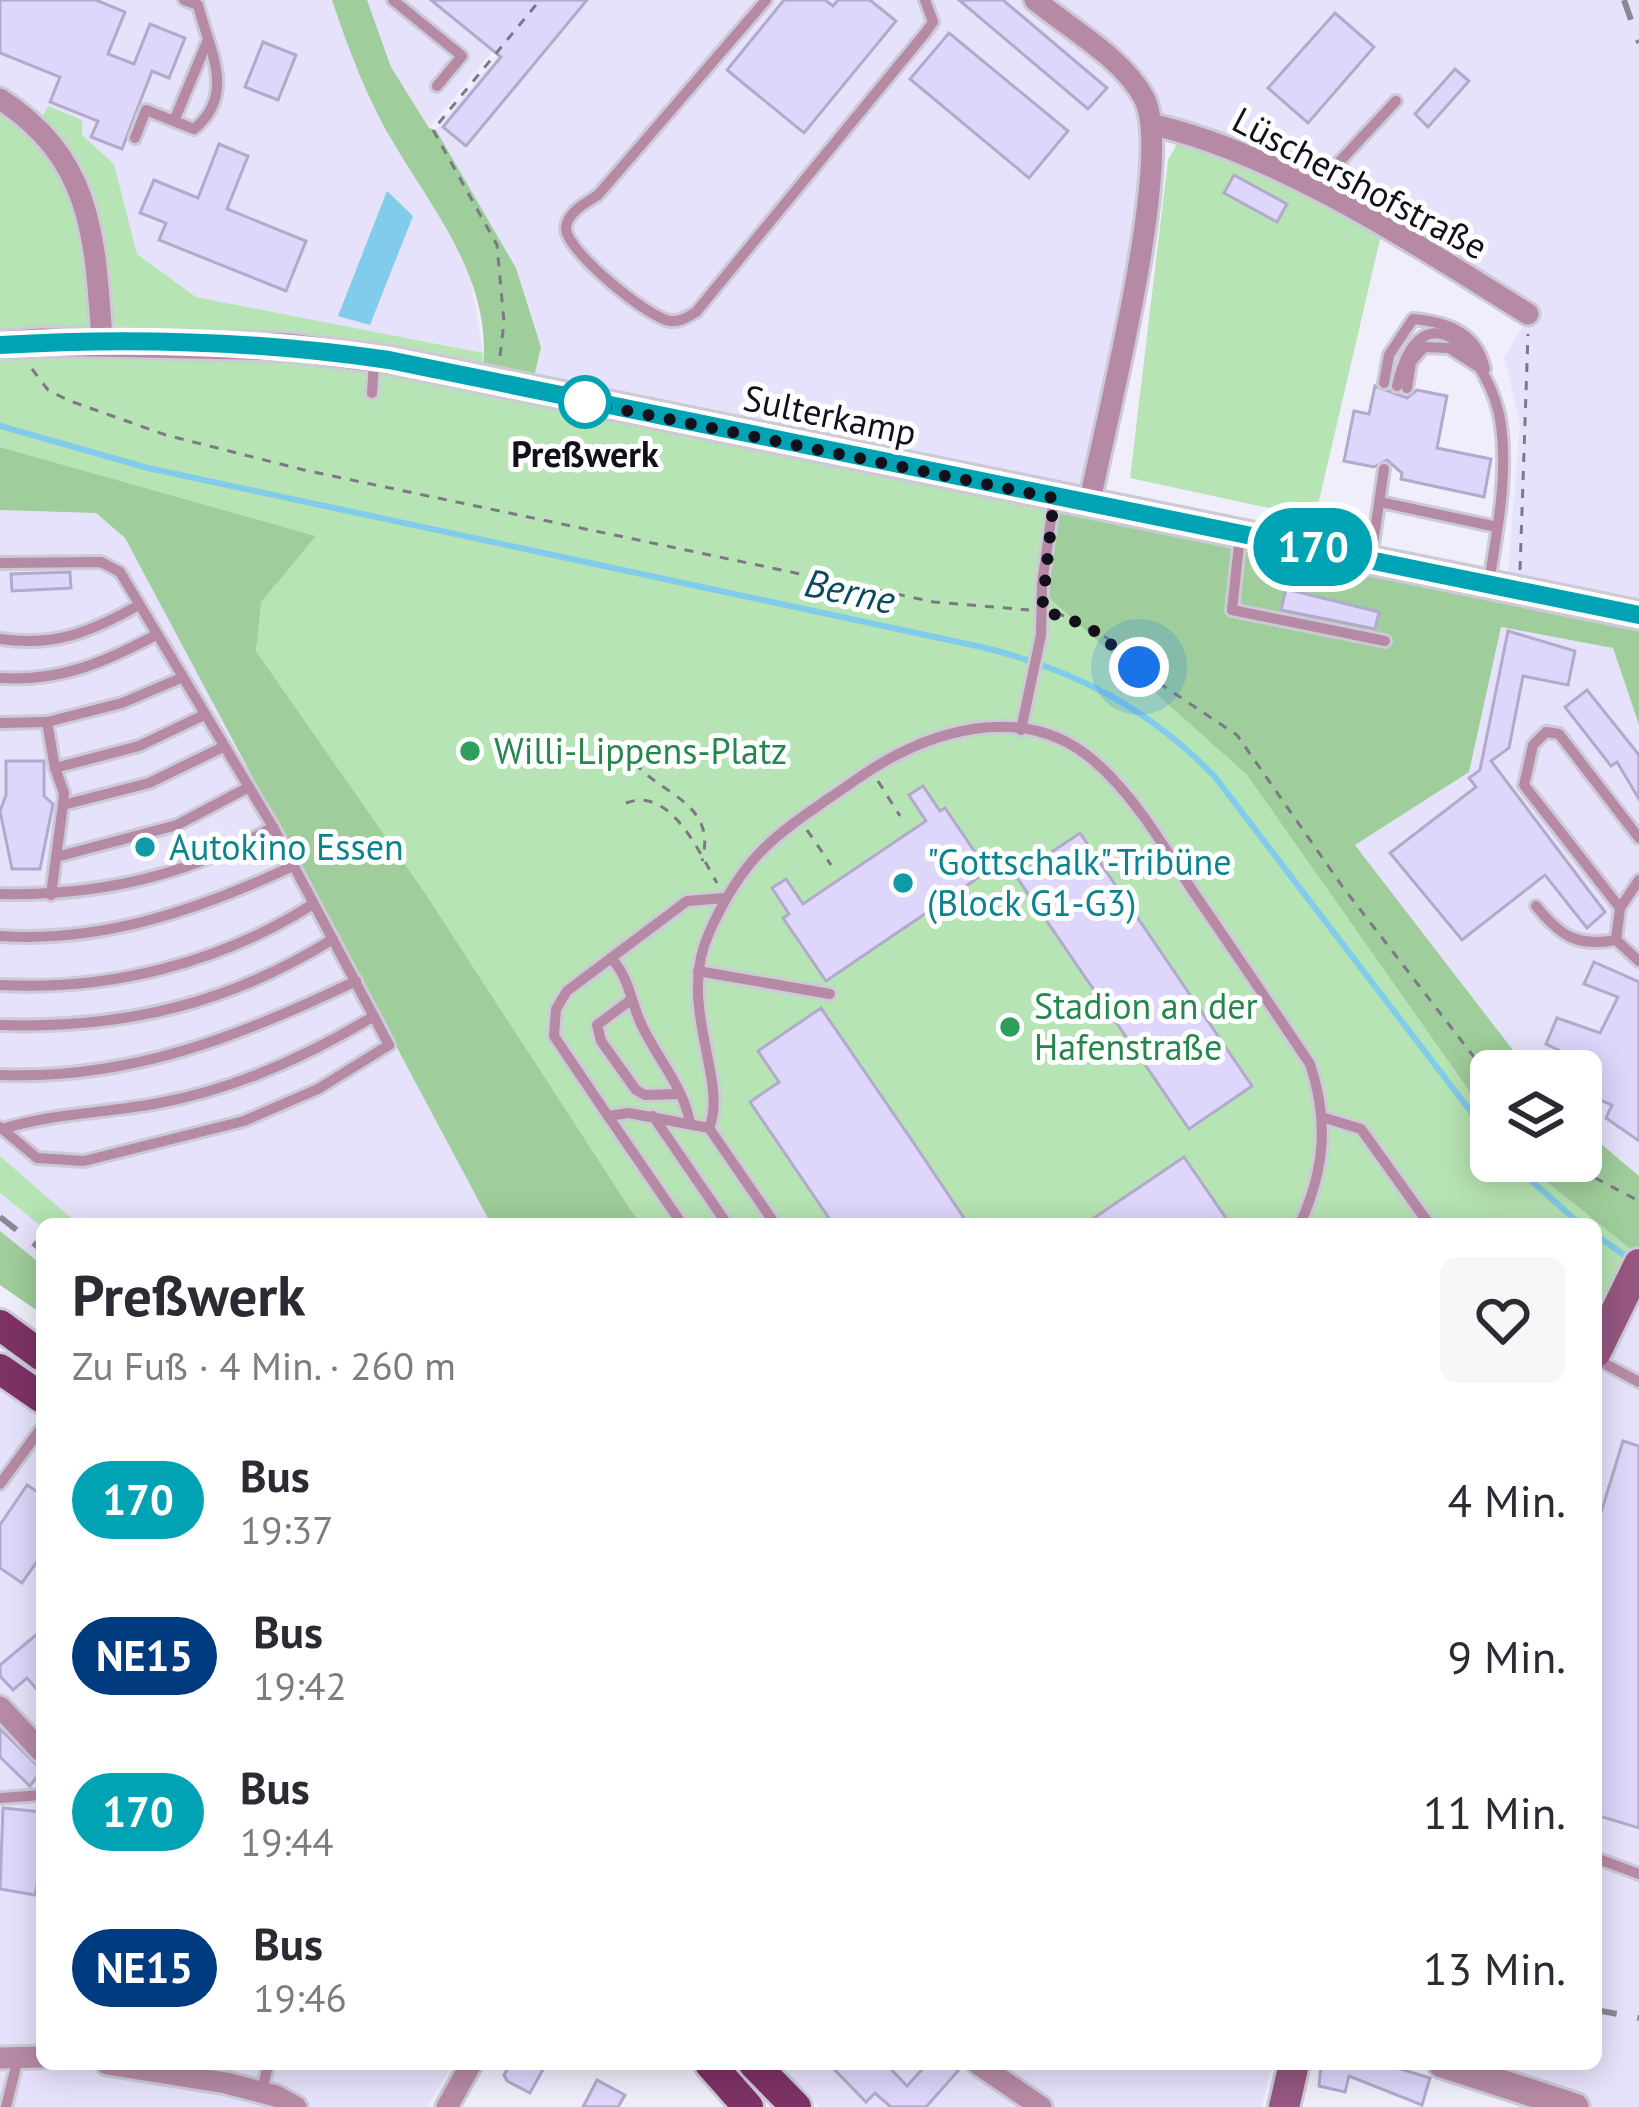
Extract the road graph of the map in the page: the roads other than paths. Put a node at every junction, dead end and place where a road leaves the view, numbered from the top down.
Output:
1 (184, 0) edge
2 (393, 0) edge
3 (766, 0) edge
4 (925, 0) edge
5 (1035, 0) edge
6 (207, 42) junction
7 (437, 86) dead end
8 (0, 99) edge
9 (1396, 101) dead end
10 (174, 121) junction
11 (1154, 125) junction
12 (135, 138) dead end
13 (1313, 191) junction
14 (1528, 314) road end
15 (102, 340) junction
16 (22, 348) edge
17 (375, 358) junction
18 (1396, 386) dead end
19 (372, 393) dead end
20 (1384, 469) dead end
21 (1054, 498) junction
22 (1380, 502) junction
23 (1089, 505) junction
24 (1497, 527) junction
25 (1240, 533) junction
26 (1371, 558) junction
27 (0, 563) edge
28 (1489, 582) junction
29 (136, 606) junction
30 (1639, 615) edge
31 (156, 634) junction
32 (0, 639) edge
33 (1384, 641) dead end
34 (0, 678) edge
35 (181, 678) junction
36 (204, 715) junction
37 (47, 722) junction
38 (0, 723) edge
39 (1021, 730) junction
40 (224, 747) junction
41 (55, 768) junction
42 (248, 787) junction
43 (63, 806) junction
44 (273, 827) junction
45 (1639, 838) edge
46 (56, 857) junction
47 (293, 866) junction
48 (1639, 880) edge
49 (0, 894) edge
50 (51, 895) junction
51 (725, 898) junction
52 (314, 904) junction
53 (1536, 906) dead end
54 (1620, 908) junction
55 (0, 936) edge
56 (333, 939) junction
57 (1616, 940) junction
58 (611, 958) junction
59 (1639, 961) edge
60 (698, 971) junction
61 (356, 981) junction
62 (0, 985) edge
63 (830, 994) dead end
64 (632, 1000) junction
65 (374, 1016) junction
66 (0, 1025) edge
67 (0, 1075) edge
68 (679, 1094) junction
69 (608, 1116) junction
70 (653, 1116) junction
71 (1325, 1118) junction
72 (690, 1124) junction
73 (1, 1128) edge
74 (709, 1128) junction
75 (678, 1218) edge
76 (723, 1218) edge
77 (771, 1218) edge
78 (1302, 1218) edge
79 (1425, 1218) edge
80 (1635, 1271) edge
81 (0, 1325) edge
82 (1602, 1343) edge
83 (36, 1351) edge
84 (36, 1353) edge
85 (1602, 1360) edge
86 (4, 1379) edge
87 (1639, 1382) edge
88 (36, 1395) edge
89 (36, 1435) edge
90 (0, 1484) edge
91 (0, 1707) edge
92 (36, 1746) edge
93 (36, 1796) edge
94 (0, 1798) edge
95 (1602, 1860) edge
96 (1639, 1874) edge
97 (9, 2057) edge
98 (139, 2070) edge
99 (267, 2070) edge
100 (468, 2070) edge
101 (715, 2070) edge
102 (760, 2070) edge
103 (987, 2070) edge
104 (1293, 2070) edge
105 (1460, 2070) edge
106 (262, 2092) junction
107 (6, 2107) edge
108 (296, 2107) edge
109 (447, 2107) edge
110 (748, 2107) edge
111 (796, 2107) edge
112 (1041, 2107) edge
113 (1284, 2107) edge
114 (1574, 2107) edge

1 - 6 lane
2 - 7 lane
3 - 4 lane
5 - 11 street
6 - 10 lane
6 - 10 lane
8 - 15 street
9 - 13 lane
10 - 12 lane
11 - 13 street, Lüschershofstraße
11 - 23 street
13 - 14 street, Lüschershofstraße
15 - 16 street, Sulterkamp
15 - 17 street, Sulterkamp
17 - 19 lane
17 - 21 street, Sulterkamp
18 - 24 lane
20 - 22 lane
21 - 23 street, Sulterkamp
21 - 39 lane
22 - 24 lane
22 - 26 lane
23 - 25 street, Sulterkamp
24 - 28 lane
25 - 26 street, Sulterkamp
25 - 33 lane
26 - 28 street, Sulterkamp
27 - 29 lane
28 - 30 street, Sulterkamp
29 - 31 lane
29 - 32 lane
31 - 34 lane
31 - 35 lane
35 - 36 lane
35 - 37 lane
36 - 40 lane
36 - 41 lane
37 - 38 lane
37 - 41 lane
39 - 51 lane
39 - 71 lane
40 - 42 lane
40 - 43 lane
41 - 43 lane
42 - 44 lane
42 - 46 lane
43 - 46 lane
44 - 47 lane
44 - 50 lane
45 - 54 lane
46 - 50 lane
47 - 52 lane
47 - 55 lane
48 - 54 lane
49 - 50 lane
51 - 58 lane
51 - 60 lane
52 - 56 lane
52 - 62 lane
53 - 57 lane
54 - 57 lane
56 - 61 lane
56 - 66 lane
57 - 59 lane
58 - 64 lane
58 - 69 lane
60 - 63 lane
60 - 74 lane
61 - 65 lane
61 - 67 lane
64 - 68 lane
64 - 68 lane
65 - 73 lane
65 - 73 lane
68 - 72 lane
69 - 70 lane
69 - 75 lane
70 - 72 lane
70 - 76 lane
71 - 78 lane
71 - 79 lane
72 - 74 lane
74 - 77 lane
80 - 82 main road
81 - 83 main road
84 - 86 street
85 - 87 lane
86 - 88 main road
89 - 90 lane
91 - 92 street
93 - 94 lane
95 - 96 lane
97 - 107 lane
98 - 106 street
99 - 106 lane
100 - 109 street
101 - 110 main road
102 - 111 main road
103 - 112 street
104 - 113 main road
105 - 114 street
106 - 108 street

